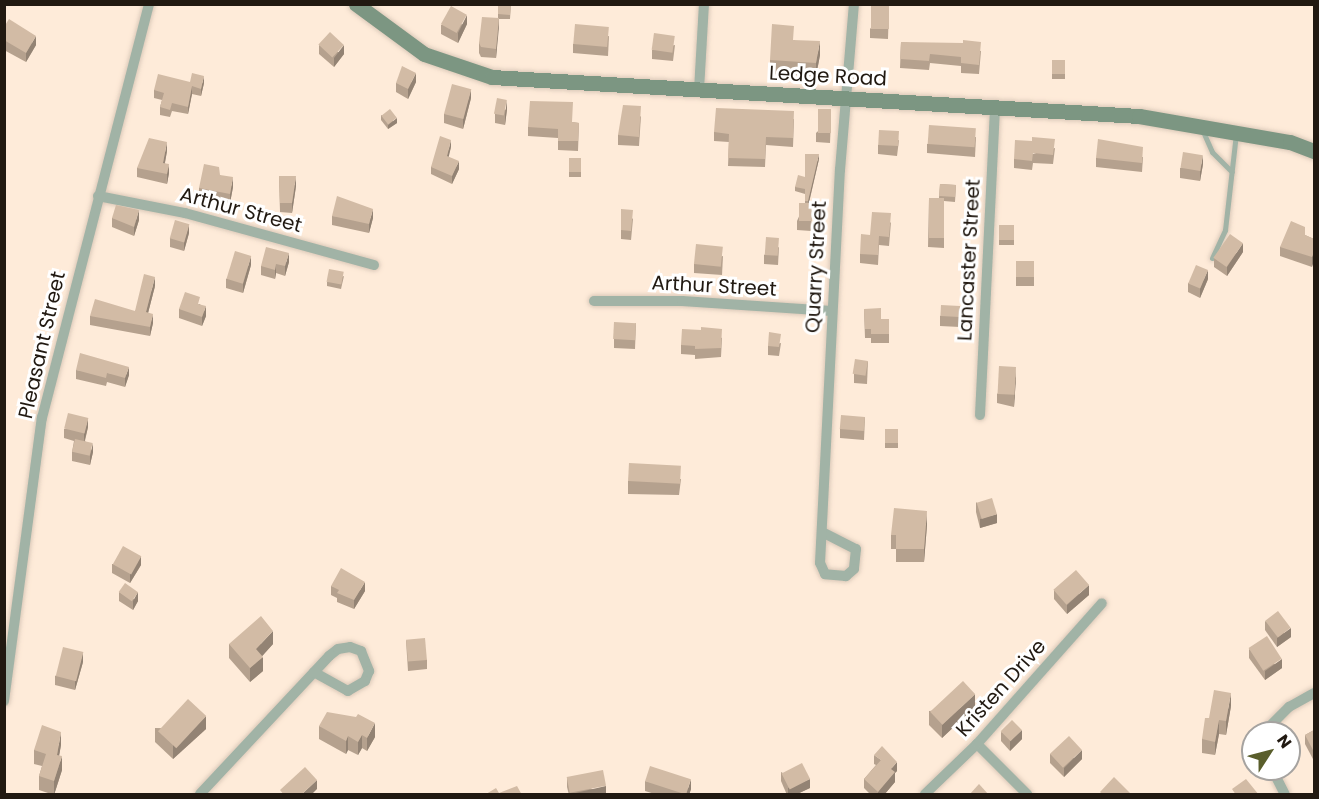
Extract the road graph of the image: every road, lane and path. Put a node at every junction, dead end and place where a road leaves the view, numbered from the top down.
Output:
1 (149, 4) edge
2 (356, 4) edge
3 (704, 4) edge
4 (854, 4) edge
5 (699, 90) junction
6 (844, 98) junction
7 (995, 106) junction
8 (1201, 126) junction
9 (1236, 132) junction
10 (1314, 151) edge
11 (1232, 172) junction
12 (98, 196) junction
13 (1212, 258) edge
14 (374, 265) dead end
15 (594, 301) dead end
16 (832, 311) junction
17 (980, 415) dead end
18 (822, 532) junction
19 (1102, 603) dead end
20 (314, 672) junction
21 (1314, 693) edge
22 (4, 701) edge
23 (1275, 721) edge
24 (977, 744) junction
25 (1278, 781) edge
26 (200, 795) edge
27 (925, 795) edge
28 (1027, 795) edge
29 (1285, 795) edge

1 - 12 street, Pleasant Street
2 - 5 street, Ledge Road
3 - 5 street
4 - 6 street, Quarry Street
5 - 6 street, Ledge Road
6 - 7 street, Ledge Road
6 - 16 street, Quarry Street
7 - 8 street, Ledge Road
7 - 17 street, Lancaster Street
8 - 9 street, Ledge Road
8 - 11 lane
9 - 10 street, Ledge Road
9 - 11 lane
11 - 13 lane
12 - 14 street, Arthur Street
12 - 22 street, Pleasant Street
15 - 16 street, Arthur Street
16 - 18 street, Quarry Street
18 - 18 street, Quarry Street
19 - 24 street, Kristen Drive
20 - 20 street
20 - 26 street
21 - 23 street
24 - 27 street, Kristen Drive
24 - 28 street
25 - 29 street

